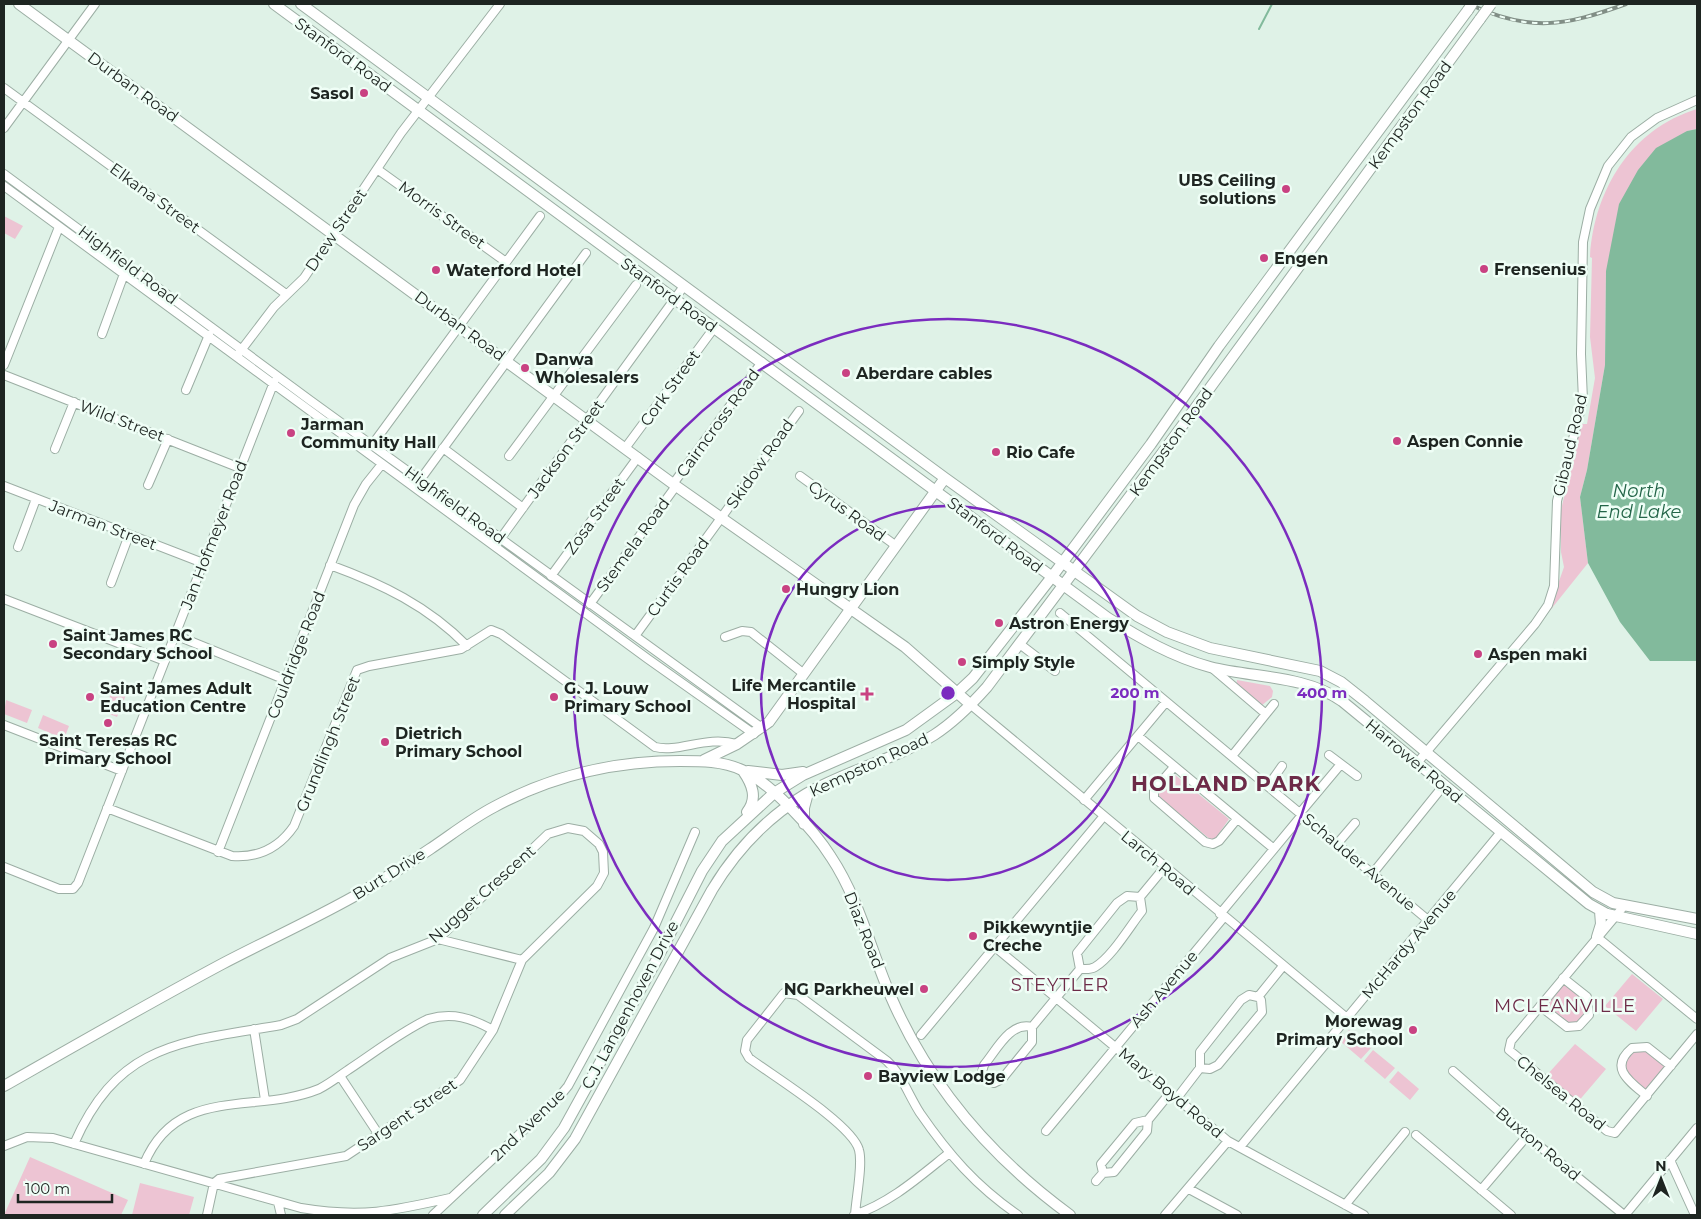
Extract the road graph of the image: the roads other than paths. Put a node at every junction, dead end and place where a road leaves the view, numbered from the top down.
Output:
1 (19, 4) edge
2 (94, 4) edge
3 (274, 4) edge
4 (301, 4) edge
5 (500, 4) edge
6 (1492, 4) edge
7 (1470, 7) edge
8 (68, 39) junction
9 (4, 88) edge
10 (430, 98) junction
11 (1697, 100) edge
12 (23, 102) junction
13 (420, 110) junction
14 (4, 128) edge
15 (377, 169) junction
16 (4, 174) edge
17 (4, 186) edge
18 (540, 216) dead end
19 (59, 227) junction
20 (333, 234) junction
21 (586, 253) dead end
22 (506, 262) junction
23 (124, 274) junction
24 (636, 285) dead end
25 (684, 286) junction
26 (286, 294) junction
27 (674, 299) junction
28 (460, 326) junction
29 (714, 328) junction
30 (102, 334) dead end
31 (209, 335) junction
32 (239, 353) junction
33 (508, 361) junction
34 (762, 362) junction
35 (4, 365) edge
36 (4, 375) edge
37 (277, 375) junction
38 (273, 384) junction
39 (186, 390) dead end
40 (554, 396) junction
41 (74, 402) junction
42 (798, 411) dead end
43 (587, 420) junction
44 (168, 439) junction
45 (372, 445) junction
46 (626, 447) junction
47 (443, 448) junction
48 (55, 449) dead end
49 (509, 456) dead end
50 (638, 457) junction
51 (382, 464) junction
52 (240, 468) junction
53 (800, 476) dead end
54 (945, 478) junction
55 (420, 480) junction
56 (148, 485) dead end
57 (675, 485) junction
58 (4, 486) edge
59 (936, 490) junction
60 (36, 499) junction
61 (523, 508) junction
62 (722, 518) junction
63 (129, 535) junction
64 (500, 538) junction
65 (895, 545) junction
66 (18, 547) dead end
67 (1062, 562) junction
68 (203, 563) junction
69 (330, 565) junction
70 (1075, 572) junction
71 (551, 576) junction
72 (1051, 578) junction
73 (111, 583) dead end
74 (1064, 586) junction
75 (4, 599) edge
76 (1054, 600) junction
77 (590, 604) junction
78 (850, 610) junction
79 (1060, 612) dead end
80 (1108, 618) junction
81 (175, 635) junction
82 (635, 636) junction
83 (725, 638) dead end
84 (1021, 645) junction
85 (467, 646) junction
86 (165, 661) junction
87 (1210, 667) junction
88 (1055, 671) dead end
89 (804, 674) junction
90 (286, 680) junction
91 (957, 693) junction
92 (1166, 702) junction
93 (1274, 704) dead end
94 (971, 705) junction
95 (1266, 714) junction
96 (4, 725) edge
97 (758, 731) junction
98 (1138, 736) junction
99 (737, 744) junction
100 (1426, 752) junction
101 (1329, 755) dead end
102 (1232, 756) junction
103 (701, 761) junction
104 (1417, 763) junction
105 (1341, 764) junction
106 (1282, 766) dead end
107 (1174, 767) junction
108 (820, 768) junction
109 (742, 770) junction
110 (122, 771) junction
111 (1357, 776) dead end
112 (1444, 785) junction
113 (1268, 786) junction
114 (774, 793) junction
115 (808, 793) junction
116 (1084, 800) junction
117 (787, 806) junction
118 (107, 808) junction
119 (1301, 814) junction
120 (1501, 815) junction
121 (1103, 817) junction
122 (1237, 819) junction
123 (1355, 823) dead end
124 (804, 824) junction
125 (1492, 825) junction
126 (695, 832) dead end
127 (1501, 832) junction
128 (728, 834) junction
129 (593, 837) joint
130 (1337, 844) junction
131 (1274, 849) junction
132 (218, 852) junction
133 (4, 867) edge
134 (1164, 868) junction
135 (1373, 873) junction
136 (1140, 896) junction
137 (1624, 906) junction
138 (1600, 911) junction
139 (1222, 915) junction
140 (1615, 916) junction
141 (1697, 919) edge
142 (1428, 920) junction
143 (1697, 934) edge
144 (1598, 937) junction
145 (438, 939) junction
146 (995, 947) junction
147 (522, 960) junction
148 (1283, 966) junction
149 (1080, 968) junction
150 (1564, 978) junction
151 (1258, 997) junction
152 (1055, 998) junction
153 (1540, 1006) junction
154 (1347, 1018) junction
155 (1697, 1019) edge
156 (1032, 1027) junction
157 (254, 1030) junction
158 (493, 1030) junction
159 (1697, 1034) edge
160 (921, 1035) dead end
161 (1116, 1047) junction
162 (1671, 1066) junction
163 (1200, 1068) junction
164 (1453, 1071) dead end
165 (340, 1076) junction
166 (4, 1086) edge
167 (1174, 1096) junction
168 (1647, 1096) junction
169 (265, 1100) junction
170 (1148, 1120) junction
171 (1697, 1128) edge
172 (1046, 1131) dead end
173 (1405, 1132) dead end
174 (379, 1134) junction
175 (1416, 1134) dead end
176 (1527, 1136) junction
177 (1228, 1141) junction
178 (74, 1144) junction
179 (4, 1146) edge
180 (1240, 1147) junction
181 (948, 1154) junction
182 (1670, 1160) junction
183 (144, 1164) junction
184 (1103, 1173) junction
185 (1096, 1181) dead end
186 (214, 1183) junction
187 (1188, 1188) junction
188 (1482, 1190) junction
189 (452, 1198) junction
190 (278, 1202) junction
191 (1345, 1205) junction
192 (874, 1212) edge
193 (207, 1215) edge
194 (281, 1215) edge
195 (433, 1215) edge
196 (483, 1215) edge
197 (505, 1215) edge
198 (854, 1215) edge
199 (1018, 1215) edge
200 (1070, 1215) edge
201 (1165, 1215) edge
202 (1237, 1215) edge
203 (1364, 1215) edge
204 (1512, 1215) edge
205 (1625, 1215) edge
206 (1695, 1215) edge

1 - 8 main road, Durban Road
2 - 8 street
3 - 13 main road, Stanford Road
4 - 10 main road, Stanford Road
5 - 10 street, Drew Street
6 - 70 main road, Kempston Road, bridge
7 - 67 main road, Kempston Road
8 - 12 street
8 - 20 main road, Durban Road
9 - 12 street, Elkana Street
10 - 13 street, Drew Street
10 - 25 main road, Stanford Road
11 - 100 street, Gibaud Road
12 - 14 street
12 - 26 street, Elkana Street
13 - 15 street, Drew Street
13 - 27 main road, Stanford Road
15 - 20 street, Drew Street
15 - 22 street, Morris Street
16 - 32 street, Highfield Road
17 - 19 street, Highfield Road
18 - 22 street
19 - 23 street, Highfield Road
19 - 35 street
20 - 26 street, Drew Street
20 - 28 main road, Durban Road
21 - 33 street
22 - 28 street
23 - 30 street
23 - 31 street, Highfield Road
24 - 40 street
25 - 27 street, Jackson Street
25 - 54 main road, Stanford Road
26 - 32 street, Drew Street
27 - 29 main road, Stanford Road
27 - 43 street, Jackson Street
28 - 33 main road, Durban Road
28 - 45 street
29 - 34 main road, Stanford Road
29 - 46 street, Cork Street
31 - 32 street, Highfield Road
31 - 39 street
32 - 37 street, Highfield Road
32 - 38 street, Highfield Road
33 - 40 main road, Durban Road
33 - 47 street
34 - 57 street, Cairncross Road
34 - 59 main road, Stanford Road
36 - 41 street, Wild Street
37 - 38 street, Jan Hofmeyer Road
37 - 45 street, Highfield Road
38 - 51 street, Highfield Road
38 - 52 street, Jan Hofmeyer Road
40 - 43 main road, Durban Road
40 - 49 street
41 - 44 street, Wild Street
41 - 48 street
42 - 62 street, Skidow Road
43 - 46 main road, Durban Road
43 - 61 street, Jackson Street
44 - 52 street, Wild Street
44 - 56 street
45 - 55 street, Highfield Road
46 - 50 main road, Durban Road
47 - 55 street
47 - 61 street
50 - 57 main road, Durban Road
50 - 71 street, Zosa Street
51 - 69 street, Couldridge Road
51 - 97 street, Highfield Road
52 - 68 street, Jan Hofmeyer Road
53 - 65 street, Cyrus Road
54 - 59 main road
54 - 67 main road, Stanford Road
55 - 64 street, Highfield Road
57 - 62 main road, Durban Road
57 - 77 street, Stemela Road
58 - 60 street, Jarman Street
59 - 65 main road
59 - 72 main road, Stanford Road
60 - 63 street, Jarman Street
60 - 66 street
61 - 64 street, Jackson Street
62 - 78 main road, Durban Road
62 - 82 street, Curtis Road
63 - 68 street, Jarman Street
63 - 73 street
64 - 71 street, Highfield Road
65 - 78 main road
67 - 70 main road, Stanford Road
67 - 72 main road, Kempston Road
68 - 81 street, Jan Hofmeyer Road
69 - 85 street
69 - 90 street, Couldridge Road
70 - 74 main road, Kempston Road
70 - 100 main road, Harrower Road
71 - 77 street, Highfield Road
72 - 74 main road, Stanford Road
72 - 91 main road, Kempston Road
74 - 76 main road, Kempston Road
74 - 80 main road, Harrower Road
75 - 86 street
76 - 80 main road
76 - 84 main road, Kempston Road
77 - 82 street, Highfield Road
78 - 89 main road
78 - 91 main road, Durban Road
79 - 92 street, Schauder Avenue
80 - 87 main road, Harrower Road
81 - 86 street, Jan Hofmeyer Road
81 - 90 street
82 - 97 street, Highfield Road
83 - 89 street
84 - 88 street
84 - 94 main road, Kempston Road
85 - 99 street, Grundlingh Street
85 - 132 street, Grundlingh Street
86 - 110 street, Jan Hofmeyer Road
87 - 95 street
87 - 104 main road, Harrower Road
89 - 97 main road
90 - 132 street, Couldridge Road
91 - 94 main road, Durban Road
91 - 108 main road, Kempston Road
92 - 98 street
92 - 102 street, Schauder Avenue
93 - 95 street
94 - 115 main road, Kempston Road
94 - 116 street, Larch Road
95 - 102 street
96 - 110 street
97 - 99 main road
98 - 107 street
98 - 116 street
99 - 103 main road
100 - 104 street, Gibaud Road
100 - 120 main road, Harrower Road
101 - 105 street
102 - 113 street, Schauder Avenue
103 - 109 main road, Burt Drive
103 - 166 main road, Burt Drive
104 - 112 main road, Harrower Road
105 - 111 street
105 - 119 street, Ash Avenue
106 - 113 street
107 - 122 street
107 - 122 street
108 - 109 main road
108 - 114 main road, Kempston Road
109 - 114 main road, Burt Drive
109 - 128 main road
110 - 118 street, Jan Hofmeyer Road
112 - 125 main road, Harrower Road
112 - 135 street
113 - 119 street, Schauder Avenue
114 - 117 main road, Burt Drive
114 - 128 main road, C.J. Langenhoven Drive
115 - 117 main road, Kempston Road
115 - 124 main road
116 - 121 street, Larch Road
117 - 124 main road, Diaz Road
117 - 197 main road, C.J. Langenhoven Drive
118 - 132 street
118 - 133 street, Jan Hofmeyer Road
119 - 130 street, Schauder Avenue
119 - 131 street, Ash Avenue
120 - 125 main road
120 - 137 main road, Harrower Road
121 - 134 street, Larch Road
121 - 146 street
122 - 131 street
123 - 130 street
124 - 200 main road, Diaz Road
125 - 127 main road, Harrower Road
126 - 189 street, 2nd Avenue
127 - 138 main road, Harrower Road
127 - 142 street, McHardy Avenue
128 - 196 main road, C.J. Langenhoven Drive
129 - 145 street, Nugget Crescent
129 - 147 street, Sargent Street
130 - 135 street, Schauder Avenue
131 - 139 street, Ash Avenue
134 - 136 street
134 - 139 street, Larch Road
135 - 142 street, Schauder Avenue
136 - 149 street
136 - 149 street
137 - 140 street
137 - 141 main road, Harrower Road
138 - 140 main road, Harrower Road
138 - 144 main road
139 - 148 street, Larch Road
139 - 161 street, Ash Avenue
140 - 143 main road, Harrower Road
140 - 144 street
142 - 154 street, McHardy Avenue
144 - 150 street
144 - 155 street
145 - 147 street
145 - 157 street, Nugget Crescent
146 - 152 street, Mary Boyd Road
146 - 160 street
147 - 158 street, Sargent Street
148 - 151 street
148 - 154 street, Larch Road
149 - 152 street
150 - 153 street
150 - 153 street
151 - 163 street
151 - 163 street
152 - 156 street
152 - 161 street, Mary Boyd Road
153 - 168 street, Chelsea Road
154 - 180 street, McHardy Avenue
156 - 156 street
157 - 169 street
157 - 178 street, Nugget Crescent
158 - 165 street
158 - 174 street, Sargent Street
159 - 162 street
161 - 167 street, Mary Boyd Road
161 - 172 street, Ash Avenue
162 - 168 street
162 - 168 street
163 - 167 street
164 - 176 street, Buxton Road
165 - 169 street
165 - 174 street
167 - 170 street
167 - 177 street, Mary Boyd Road
169 - 183 street
170 - 184 street
170 - 184 street
171 - 182 street
173 - 191 street
174 - 186 street, Sargent Street
175 - 188 street
176 - 188 street
176 - 205 street, Buxton Road
177 - 180 street, Mary Boyd Road
177 - 187 street
178 - 179 street
178 - 183 street
180 - 191 street, Mary Boyd Road
181 - 192 street
181 - 198 street
181 - 199 street
182 - 205 street
182 - 206 street
183 - 186 street
184 - 185 street
186 - 190 street
186 - 193 street
187 - 201 street
187 - 202 street
188 - 204 street
189 - 190 street
189 - 195 street, 2nd Avenue
190 - 194 street
191 - 203 street, Mary Boyd Road
192 - 198 street

